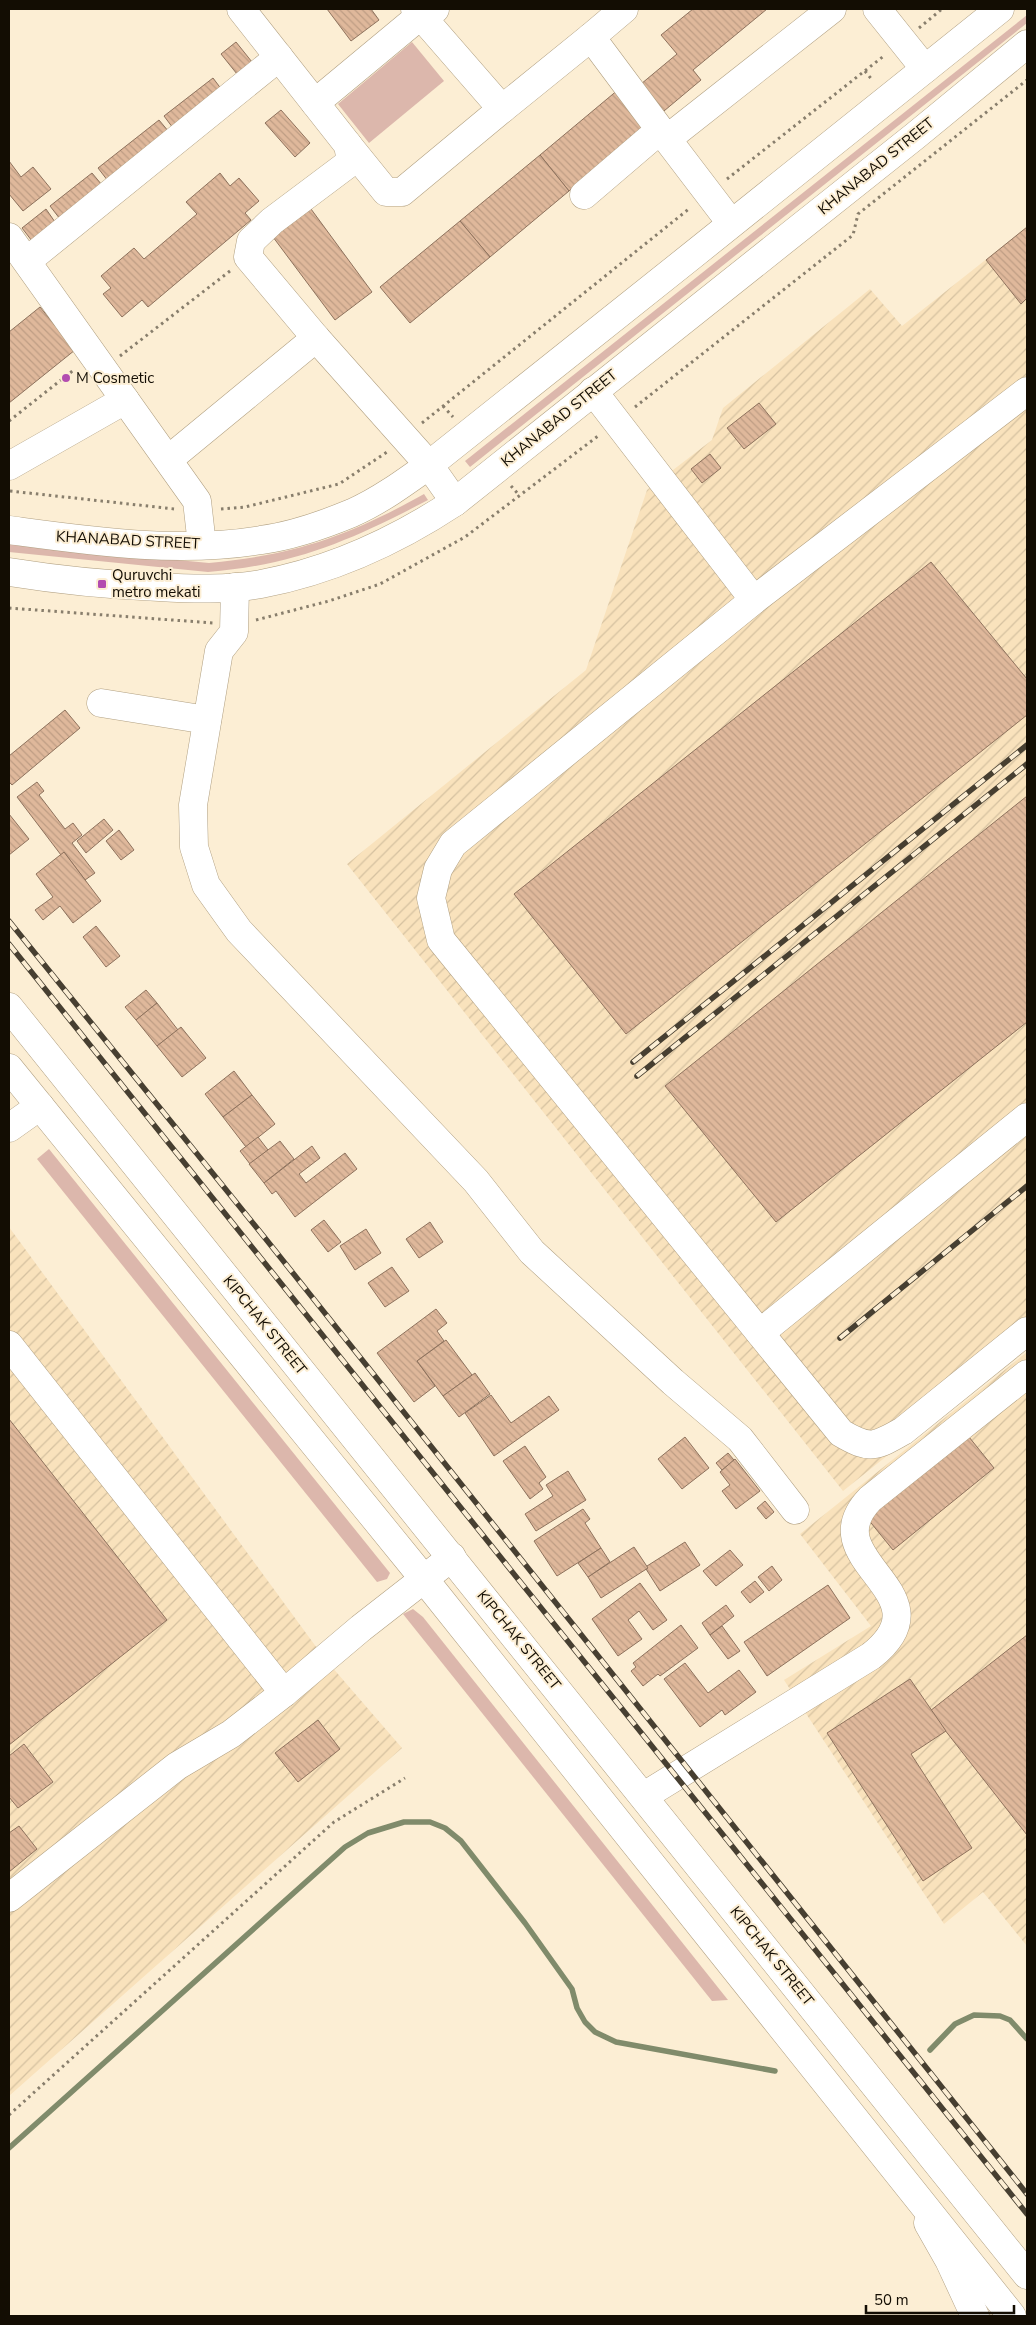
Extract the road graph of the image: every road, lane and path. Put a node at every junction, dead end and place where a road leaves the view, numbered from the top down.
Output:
1 (241, 9) edge
2 (624, 9) edge
3 (832, 9) edge
4 (942, 9) edge
5 (1000, 9) edge
6 (879, 10) edge
7 (424, 11) edge
8 (591, 37) junction
9 (903, 42) junction
10 (1027, 44) edge
11 (279, 57) junction
12 (925, 70) junction
13 (865, 71) junction
14 (876, 86) dead end
15 (315, 103) junction
16 (502, 109) junction
17 (664, 135) junction
18 (348, 145) junction
19 (708, 193) junction
20 (584, 195) dead end
21 (731, 223) junction
22 (9, 237) edge
23 (248, 257) junction
24 (27, 261) junction
25 (316, 338) junction
26 (98, 362) junction
27 (1027, 390) edge
28 (593, 391) junction
29 (125, 400) junction
30 (443, 406) junction
31 (9, 421) edge
32 (458, 423) dead end
33 (406, 440) junction
34 (169, 459) junction
35 (429, 465) junction
36 (9, 466) edge
37 (9, 491) edge
38 (455, 502) junction
39 (199, 512) junction
40 (9, 530) edge
41 (202, 545) junction
42 (9, 572) edge
43 (235, 587) junction
44 (754, 600) junction
45 (101, 703) dead end
46 (207, 720) junction
47 (9, 1007) edge
48 (9, 1068) edge
49 (40, 1106) junction
50 (1027, 1117) edge
51 (9, 1128) edge
52 (1027, 1331) edge
53 (760, 1333) junction
54 (9, 1345) edge
55 (1027, 1374) edge
56 (795, 1510) dead end
57 (452, 1557) junction
58 (424, 1578) junction
59 (284, 1693) junction
60 (405, 1778) dead end
61 (644, 1796) junction
62 (9, 1898) edge
63 (788, 1976) junction
64 (759, 1999) junction
65 (9, 2115) edge
66 (902, 2178) junction
67 (1027, 2275) edge
68 (975, 2316) edge
69 (1012, 2316) edge

1 - 11 street
2 - 8 street
3 - 17 street
4 - 9 path
5 - 12 street, KHANABAD STREET
6 - 9 street
7 - 15 street
7 - 16 street
8 - 16 street
8 - 17 street
9 - 12 street
9 - 13 path
10 - 28 street, KHANABAD STREET
11 - 15 street
11 - 24 street
12 - 21 street, KHANABAD STREET
13 - 14 path
13 - 19 path
15 - 18 street
16 - 18 street
17 - 19 street
17 - 20 street
18 - 23 street
19 - 21 street
19 - 30 path
21 - 35 street, KHANABAD STREET
22 - 24 street
23 - 25 street
23 - 26 path
24 - 26 street
25 - 33 street
25 - 34 street
26 - 29 street
26 - 31 path
27 - 44 street
28 - 38 street, KHANABAD STREET
28 - 44 street
29 - 34 street
29 - 36 street
30 - 32 path
30 - 33 path
33 - 35 street
33 - 39 path
34 - 39 street
35 - 38 street
35 - 41 street, KHANABAD STREET
37 - 39 path
38 - 43 street, KHANABAD STREET
39 - 41 street
40 - 41 street, KHANABAD STREET
42 - 43 street, KHANABAD STREET
43 - 46 street
44 - 53 street
45 - 46 street
46 - 56 street
47 - 57 street, KIPCHAK STREET
48 - 49 street
49 - 51 street
49 - 58 street
50 - 53 street
52 - 53 street
54 - 59 street
55 - 61 street
57 - 58 street
57 - 61 street, KIPCHAK STREET
58 - 59 street
58 - 64 street
59 - 62 street
60 - 65 path
61 - 63 street, KIPCHAK STREET
63 - 64 street
63 - 67 street, KIPCHAK STREET
64 - 66 street
66 - 68 street
66 - 69 street

